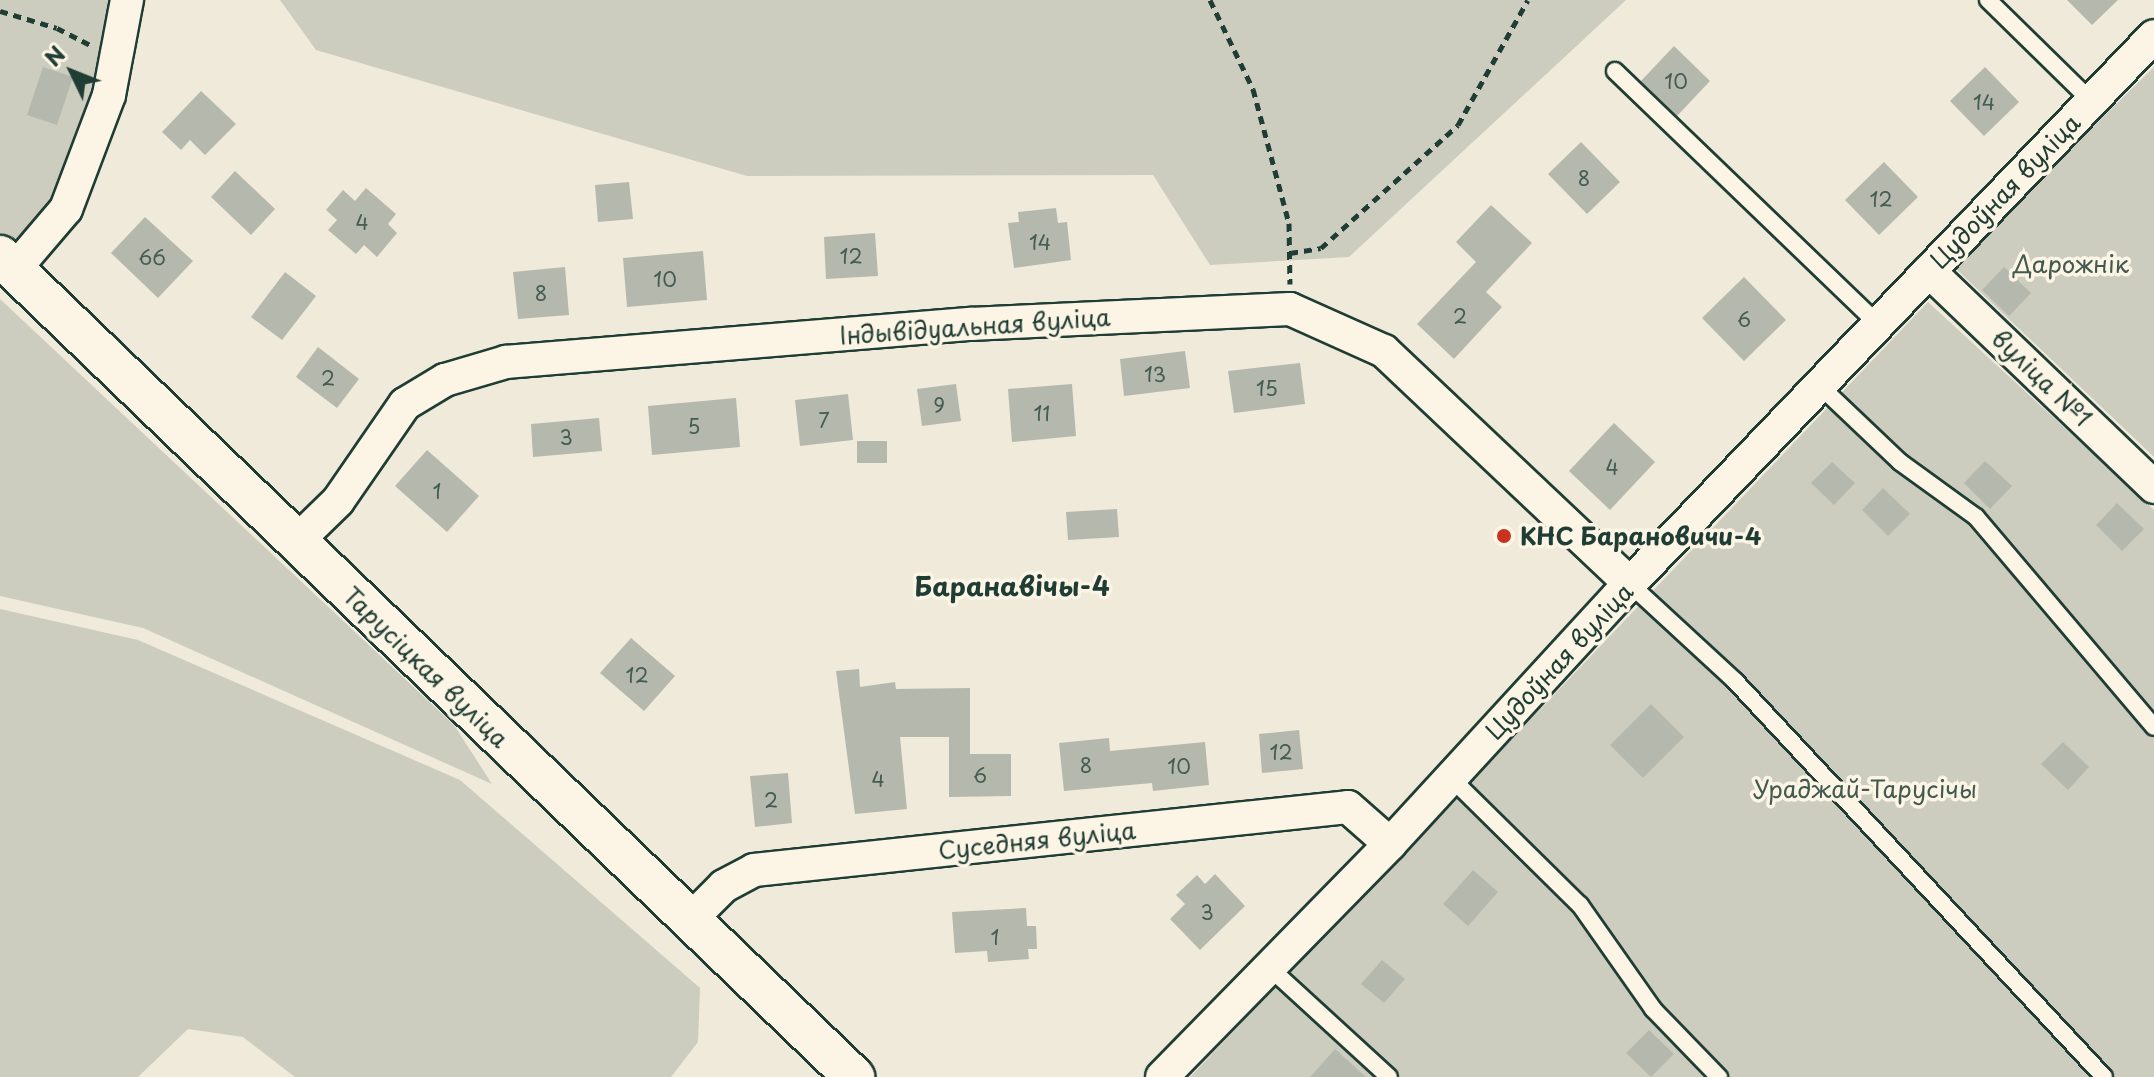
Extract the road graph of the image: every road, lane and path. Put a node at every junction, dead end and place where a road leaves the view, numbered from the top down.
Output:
1 (127, 0) edge
2 (1210, 0) edge
3 (1528, 0) edge
4 (1988, 0) edge
5 (0, 11) edge
6 (2151, 43) edge
7 (1615, 71) dead end
8 (109, 95) junction
9 (2091, 101) junction
10 (1290, 253) junction
11 (7, 263) edge
12 (1929, 271) junction
13 (1290, 309) junction
14 (1878, 324) junction
15 (1820, 386) junction
16 (2154, 487) edge
17 (297, 541) junction
18 (1630, 584) junction
19 (2154, 727) edge
20 (1451, 778) junction
21 (1390, 844) junction
22 (689, 921) junction
23 (1270, 968) junction
24 (854, 1077) edge
25 (1162, 1077) edge
26 (1389, 1077) edge
27 (1719, 1077) edge
28 (2104, 1077) edge

1 - 8 street
2 - 10 path
3 - 10 path
4 - 9 lane
5 - 8 path
6 - 9 street, Цудоўная вуліца
7 - 14 lane
8 - 11 street
9 - 12 street, Цудоўная вуліца
10 - 13 path
11 - 17 street, Тарусіцкая вуліца
12 - 14 street, Цудоўная вуліца
12 - 16 street, вуліца №1
13 - 17 street, Індывідуальная вуліца
13 - 18 street, Індывідуальная вуліца
14 - 15 street, Цудоўная вуліца
15 - 18 street, Цудоўная вуліца
15 - 19 lane
17 - 22 street, Тарусіцкая вуліца
18 - 20 street, Цудоўная вуліца
18 - 28 lane
20 - 21 street, Цудоўная вуліца
20 - 27 lane
21 - 22 street, Суседняя вуліца
21 - 23 street, Цудоўная вуліца
22 - 24 street, Тарусіцкая вуліца
23 - 25 street, Цудоўная вуліца
23 - 26 lane

